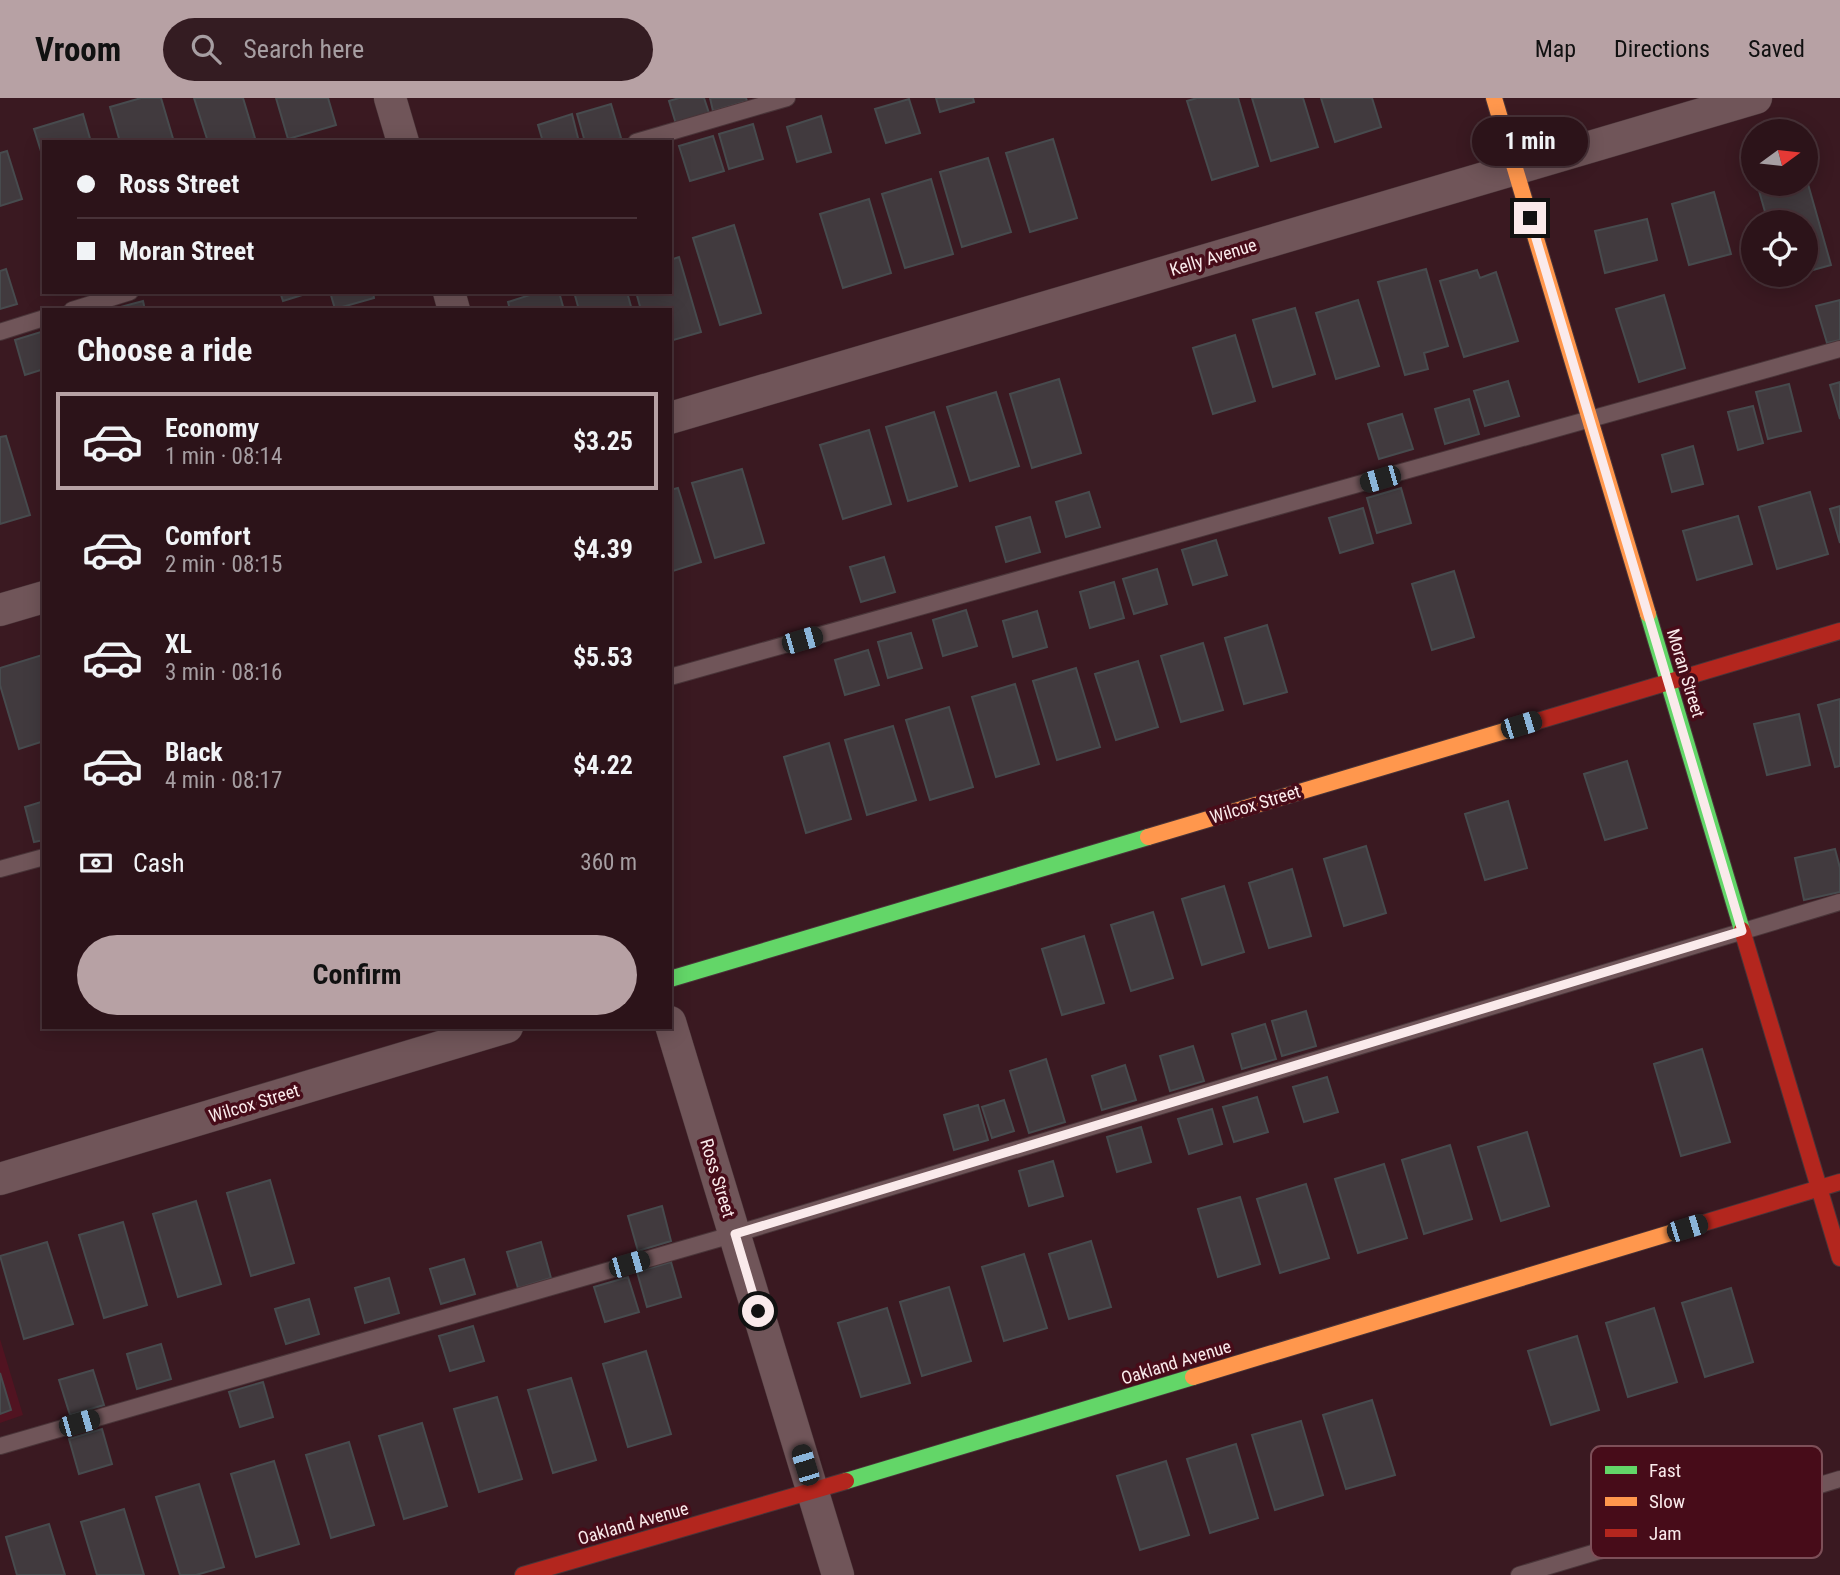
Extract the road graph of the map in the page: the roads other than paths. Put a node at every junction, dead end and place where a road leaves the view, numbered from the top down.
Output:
1 (390, 98) edge
2 (787, 98) edge
3 (1494, 98) edge
4 (1756, 98) edge
5 (402, 140) edge
6 (643, 140) edge
7 (1515, 167) junction
8 (124, 294) edge
9 (78, 308) edge
10 (42, 319) edge
11 (0, 332) edge
12 (1840, 349) edge
13 (672, 417) edge
14 (1590, 420) junction
15 (42, 598) edge
16 (0, 610) edge
17 (1840, 631) edge
18 (672, 676) edge
19 (1668, 681) junction
20 (42, 858) edge
21 (0, 870) edge
22 (1840, 902) edge
23 (1742, 931) junction
24 (672, 978) edge
25 (500, 1029) edge
26 (672, 1029) edge
27 (0, 1179) edge
28 (1840, 1182) edge
29 (1819, 1189) junction
30 (735, 1234) junction
31 (1840, 1258) edge
32 (0, 1446) edge
33 (1840, 1479) edge
34 (1822, 1484) edge
35 (813, 1491) junction
36 (1591, 1553) edge
37 (523, 1575) edge
38 (838, 1575) edge
39 (1519, 1575) edge

1 - 5 street
2 - 6 lane
3 - 7 street, Moran Street
4 - 7 street, Kelly Avenue
7 - 13 street, Kelly Avenue
7 - 14 street, Moran Street
8 - 9 lane
10 - 11 lane
12 - 14 lane
14 - 18 lane
14 - 19 street, Moran Street
15 - 16 street
17 - 19 street, Wilcox Street
19 - 23 street, Moran Street
19 - 24 street, Wilcox Street
20 - 21 lane
22 - 23 lane
23 - 29 street, Moran Street
23 - 30 lane
25 - 27 street, Wilcox Street
26 - 30 street, Ross Street
28 - 29 street, Oakland Avenue
29 - 31 street, Moran Street
29 - 35 street, Oakland Avenue
30 - 32 lane
30 - 35 street, Ross Street
33 - 34 lane
35 - 37 street, Oakland Avenue
35 - 38 street, Ross Street
36 - 39 lane

